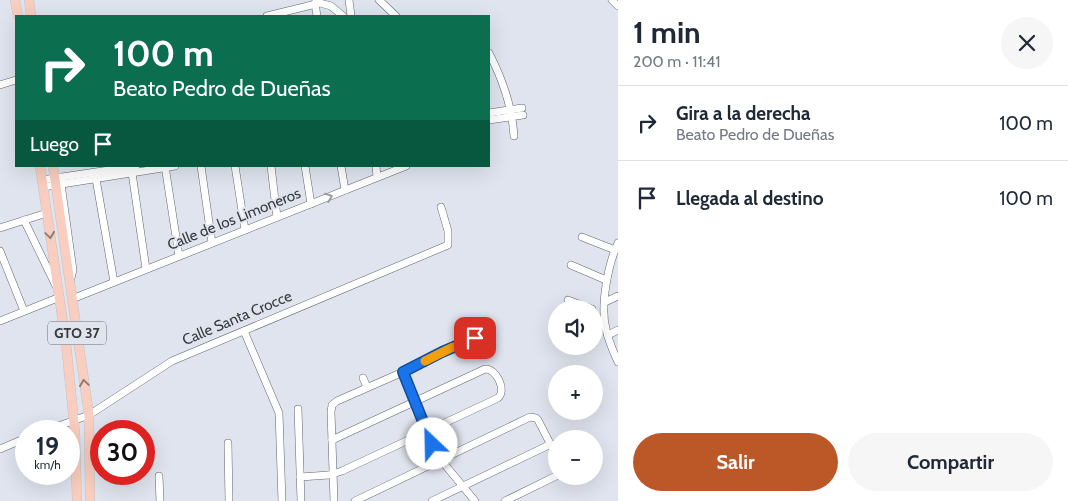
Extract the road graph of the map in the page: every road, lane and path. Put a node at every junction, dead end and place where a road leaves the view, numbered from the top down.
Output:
1 (16, 0) edge
2 (29, 0) edge
3 (349, 0) edge
4 (379, 0) edge
5 (612, 0) edge
6 (315, 3) junction
7 (618, 6) edge
8 (283, 14) edge
9 (18, 15) edge
10 (31, 15) edge
11 (318, 15) edge
12 (342, 15) edge
13 (351, 15) edge
14 (395, 15) edge
15 (490, 55) edge
16 (15, 80) edge
17 (0, 85) edge
18 (522, 112) dead end
19 (490, 113) edge
20 (512, 113) junction
21 (490, 120) edge
22 (514, 136) dead end
23 (40, 167) edge
24 (53, 167) edge
25 (165, 167) edge
26 (201, 167) edge
27 (236, 167) edge
28 (271, 167) edge
29 (305, 167) edge
30 (341, 167) edge
31 (376, 167) edge
32 (403, 167) edge
33 (133, 168) edge
34 (377, 177) junction
35 (96, 179) junction
36 (58, 181) junction
37 (43, 184) junction
38 (345, 190) junction
39 (310, 204) junction
40 (441, 207) dead end
41 (47, 213) junction
42 (278, 216) junction
43 (24, 220) junction
44 (0, 228) edge
45 (245, 230) junction
46 (582, 237) dead end
47 (212, 243) junction
48 (616, 247) edge
49 (0, 251) edge
50 (179, 256) junction
51 (618, 261) edge
52 (571, 265) dead end
53 (610, 265) junction
54 (146, 269) junction
55 (606, 280) junction
56 (114, 282) junction
57 (59, 295) junction
58 (618, 296) edge
59 (72, 299) junction
60 (605, 302) junction
61 (24, 311) junction
62 (605, 313) joint
63 (0, 321) edge
64 (618, 330) edge
65 (244, 331) junction
66 (608, 335) junction
67 (481, 344) dead end
68 (618, 362) edge
69 (403, 372) junction
70 (363, 378) dead end
71 (367, 387) junction
72 (415, 401) junction
73 (298, 409) dead end
74 (89, 415) junction
75 (74, 420) joint
76 (426, 431) junction
77 (548, 438) edge
78 (332, 440) junction
79 (15, 443) edge
80 (228, 443) dead end
81 (548, 445) edge
82 (0, 449) edge
83 (442, 460) junction
84 (332, 474) junction
85 (160, 476) dead end
86 (300, 476) junction
87 (548, 480) edge
88 (77, 485) edge
89 (463, 486) junction
90 (78, 501) edge
91 (90, 501) edge
92 (160, 501) edge
93 (229, 501) edge
94 (282, 501) edge
95 (301, 501) edge
96 (334, 501) edge
97 (354, 501) edge
98 (433, 501) edge
99 (475, 501) edge
100 (505, 501) edge

1 - 9 main road
2 - 10 main road
3 - 13 street
4 - 14 street
5 - 7 street
6 - 8 street
6 - 11 street
6 - 12 street
15 - 20 street
16 - 17 street
18 - 20 street
19 - 20 street
20 - 21 street
20 - 22 street
23 - 37 main road, GTO 37
24 - 36 main road, GTO 37
25 - 33 street
25 - 50 street
26 - 47 street
27 - 45 street
28 - 42 street
29 - 39 street
30 - 38 street
31 - 34 street
32 - 34 street, Calle de los Limoneros
33 - 35 street
33 - 36 street
33 - 54 street
34 - 38 street, Calle de los Limoneros
35 - 36 street
35 - 56 street
36 - 37 street
36 - 59 main road, GTO 37
37 - 41 main road, GTO 37
39 -> 38 street, Calle de los Limoneros
39 - 42 street, Calle de los Limoneros
40 - 65 street, Calle Santa Crocce
41 - 43 street
41 -> 57 main road, GTO 37
42 - 45 street, Calle de los Limoneros
43 - 44 street
43 - 57 street
45 - 47 street, Calle de los Limoneros
46 - 48 street
47 - 50 street, Calle de los Limoneros
48 - 53 street
49 - 61 street
50 - 54 street, Calle de los Limoneros
51 - 53 street
52 - 55 street
53 - 55 street
54 - 56 street, Calle de los Limoneros
55 - 60 street
56 - 59 street, Calle de los Limoneros
57 - 61 street
57 - 75 main road, GTO 37
58 - 60 street
74 -> 59 main road, GTO 37
60 - 62 street
61 - 63 street
62 - 66 street
64 - 66 street
65 - 74 street, Calle Santa Crocce
65 - 94 street
66 - 68 street
67 - 69 street
69 - 71 street
69 - 72 street
70 - 71 street
71 - 78 street
72 - 76 street
72 - 76 street
72 - 78 street
73 - 86 street
74 - 75 street, Calle Santa Crocce
74 - 91 main road, GTO 37
76 - 83 street
76 - 84 street
77 - 83 street
78 - 84 street
79 - 82 street
80 - 93 street
81 - 89 street
83 - 89 street
83 - 97 street
84 - 86 street
84 - 96 street
85 - 92 street
86 - 95 street
87 - 100 street
88 - 90 main road, GTO 37
89 - 98 street
89 - 99 street

